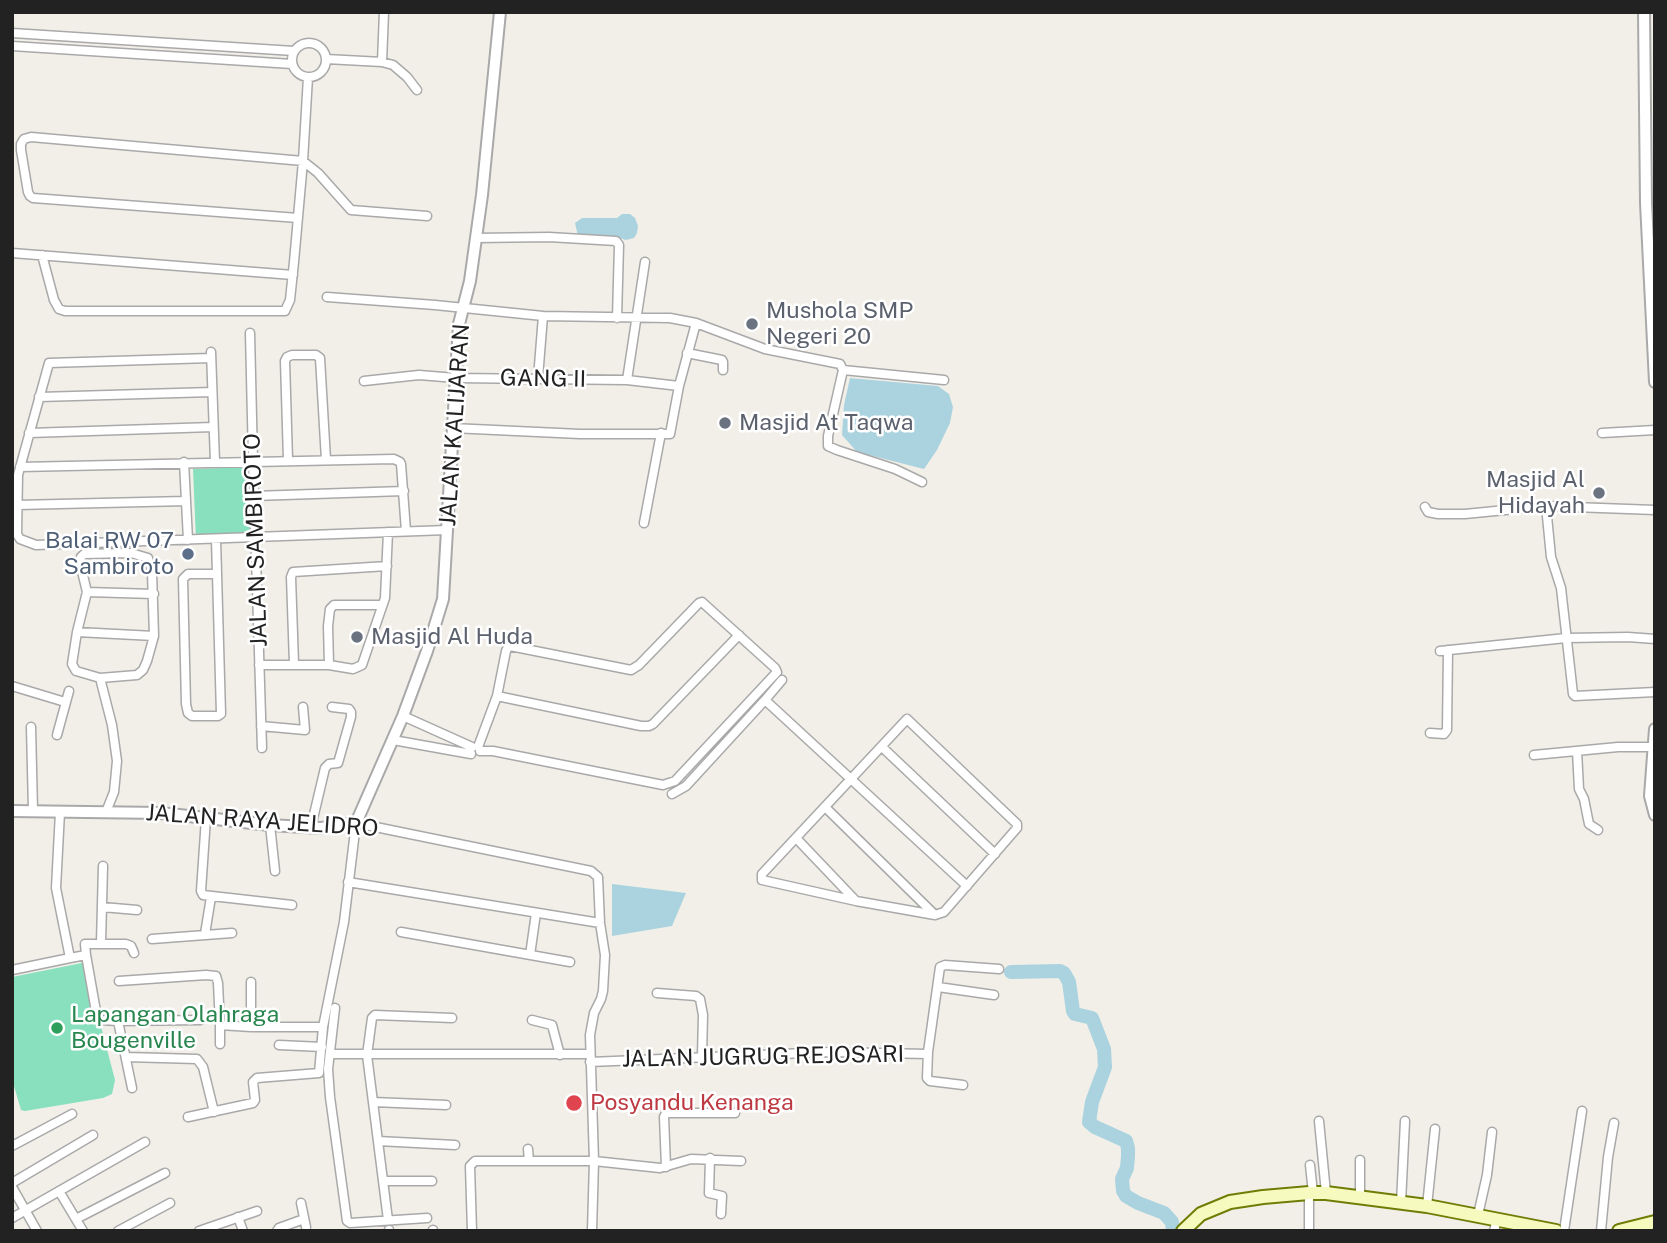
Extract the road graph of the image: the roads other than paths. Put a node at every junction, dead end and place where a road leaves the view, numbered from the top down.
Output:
1 (384, 12) edge
2 (500, 12) edge
3 (1644, 12) edge
4 (12, 33) edge
5 (12, 46) edge
6 (294, 51) junction
7 (326, 59) junction
8 (382, 62) junction
9 (292, 64) junction
10 (308, 77) junction
11 (417, 90) dead end
12 (303, 161) junction
13 (428, 216) dead end
14 (298, 218) junction
15 (477, 238) junction
16 (12, 253) edge
17 (40, 255) junction
18 (645, 262) dead end
19 (293, 275) junction
20 (327, 297) dead end
21 (464, 308) junction
22 (542, 316) junction
23 (617, 318) junction
24 (637, 318) junction
25 (696, 323) junction
26 (250, 333) dead end
27 (687, 353) junction
28 (843, 369) junction
29 (723, 370) dead end
30 (456, 378) junction
31 (538, 378) junction
32 (627, 380) junction
33 (944, 380) dead end
34 (364, 382) dead end
35 (1655, 382) edge
36 (679, 386) junction
37 (212, 393) junction
38 (39, 397) junction
39 (213, 427) junction
40 (452, 428) junction
41 (1655, 430) edge
42 (29, 433) junction
43 (661, 433) junction
44 (1602, 433) dead end
45 (288, 460) junction
46 (326, 460) junction
47 (253, 461) junction
48 (215, 462) junction
49 (184, 463) junction
50 (20, 467) junction
51 (922, 482) dead end
52 (404, 491) junction
53 (254, 496) junction
54 (186, 501) junction
55 (18, 505) junction
56 (1546, 506) junction
57 (1425, 507) dead end
58 (1655, 510) edge
59 (644, 523) dead end
60 (447, 530) junction
61 (406, 531) junction
62 (388, 532) junction
63 (255, 537) junction
64 (216, 538) junction
65 (188, 540) junction
66 (387, 566) junction
67 (217, 574) junction
68 (87, 592) junction
69 (154, 594) junction
70 (382, 605) junction
71 (77, 632) junction
72 (739, 635) junction
73 (154, 636) junction
74 (1566, 638) junction
75 (1655, 639) edge
76 (294, 664) junction
77 (329, 664) junction
78 (259, 665) junction
79 (100, 678) junction
80 (782, 680) dead end
81 (13, 689) edge
82 (69, 691) dead end
83 (1655, 692) edge
84 (497, 696) junction
85 (765, 700) junction
86 (65, 702) junction
87 (332, 706) dead end
88 (303, 708) dead end
89 (403, 716) junction
90 (261, 726) junction
91 (31, 727) dead end
92 (1655, 729) edge
93 (1430, 733) dead end
94 (57, 735) dead end
95 (715, 739) junction
96 (393, 740) junction
97 (722, 747) junction
98 (882, 747) junction
99 (1654, 747) edge
100 (262, 748) dead end
101 (475, 750) junction
102 (1577, 751) junction
103 (1534, 755) dead end
104 (851, 778) junction
105 (672, 794) dead end
106 (825, 807) junction
107 (1654, 809) edge
108 (12, 811) edge
109 (33, 811) junction
110 (60, 812) junction
111 (106, 812) junction
112 (206, 818) junction
113 (356, 822) junction
114 (270, 825) junction
115 (311, 827) junction
116 (1598, 830) dead end
117 (796, 838) junction
118 (995, 854) junction
119 (103, 866) dead end
120 (275, 871) dead end
121 (591, 871) joint
122 (348, 882) junction
123 (967, 886) junction
124 (211, 897) junction
125 (856, 901) junction
126 (292, 905) dead end
127 (103, 907) junction
128 (137, 910) dead end
129 (536, 913) junction
130 (935, 915) junction
131 (600, 923) junction
132 (401, 932) dead end
133 (232, 933) dead end
134 (205, 934) junction
135 (152, 939) dead end
136 (101, 943) junction
137 (134, 953) dead end
138 (86, 955) junction
139 (530, 955) junction
140 (70, 958) junction
141 (570, 962) dead end
142 (999, 969) dead end
143 (12, 970) edge
144 (119, 981) dead end
145 (251, 982) dead end
146 (938, 988) junction
147 (657, 993) dead end
148 (994, 995) dead end
149 (335, 1008) dead end
150 (452, 1018) dead end
151 (201, 1020) dead end
152 (532, 1020) dead end
153 (118, 1021) junction
154 (220, 1025) junction
155 (251, 1027) junction
156 (323, 1027) junction
157 (220, 1044) dead end
158 (279, 1045) dead end
159 (322, 1047) junction
160 (331, 1054) junction
161 (928, 1054) junction
162 (367, 1055) junction
163 (560, 1055) junction
164 (702, 1056) junction
165 (126, 1057) junction
166 (590, 1058) junction
167 (963, 1085) dead end
168 (132, 1088) dead end
169 (373, 1101) junction
170 (446, 1105) dead end
171 (1582, 1111) dead end
172 (214, 1112) junction
173 (72, 1114) dead end
174 (735, 1114) dead end
175 (188, 1116) dead end
176 (1319, 1121) dead end
177 (1405, 1121) dead end
178 (1614, 1123) dead end
179 (1435, 1129) dead end
180 (1492, 1132) dead end
181 (93, 1135) dead end
182 (378, 1141) junction
183 (145, 1142) dead end
184 (456, 1145) dead end
185 (12, 1146) edge
186 (528, 1149) dead end
187 (710, 1158) junction
188 (1360, 1160) dead end
189 (529, 1161) junction
190 (594, 1161) junction
191 (741, 1161) dead end
192 (1310, 1165) dead end
193 (666, 1167) junction
194 (165, 1173) dead end
195 (383, 1181) junction
196 (432, 1181) dead end
197 (12, 1185) edge
198 (59, 1191) junction
199 (1316, 1194) junction
200 (1360, 1199) junction
201 (170, 1203) dead end
202 (301, 1203) dead end
203 (1401, 1203) junction
204 (1427, 1206) junction
205 (26, 1210) junction
206 (257, 1211) dead end
207 (721, 1214) dead end
208 (1478, 1215) junction
209 (12, 1217) edge
210 (238, 1217) junction
211 (428, 1218) dead end
212 (76, 1219) junction
213 (388, 1220) junction
214 (1655, 1222) edge
215 (1495, 1225) edge
216 (37, 1231) edge
217 (83, 1231) edge
218 (118, 1231) edge
219 (199, 1231) edge
220 (243, 1231) edge
221 (277, 1231) edge
222 (472, 1231) edge
223 (592, 1231) edge
224 (1183, 1231) edge
225 (1309, 1231) edge
226 (1556, 1231) edge
227 (1564, 1231) edge
228 (1601, 1231) edge
229 (1619, 1231) edge

1 - 8 street
2 - 15 street, JALAN KALIJARAN
3 - 35 street
4 - 6 street
5 - 9 street
6 - 7 street
6 - 9 street
7 - 8 street
7 - 10 street
8 - 11 street
9 - 10 street
10 - 12 street
12 - 13 street
12 - 14 street
12 - 14 street
14 - 19 street
15 - 21 street, JALAN KALIJARAN
15 - 23 street
16 - 17 street
17 - 19 street
17 - 19 street
18 - 24 street
20 - 21 street
21 - 22 street
21 - 30 street, JALAN KALIJARAN
22 - 23 street
22 - 31 street
23 - 24 street
24 - 25 street
24 - 32 street
25 - 27 street
25 - 28 street
26 - 47 street, JALAN SAMBIROTO
27 - 29 street
27 - 36 street
28 - 33 street
28 - 51 street
30 - 31 street, GANG II
30 - 34 street, GANG II
30 - 40 street, JALAN KALIJARAN
31 - 32 street, GANG II
32 - 36 street, GANG II
36 - 43 street
37 - 38 street
37 - 38 street
37 - 39 street
38 - 42 street
39 - 42 street
39 - 48 street
40 - 43 street
40 - 60 street, JALAN KALIJARAN
41 - 44 street
42 - 50 street
43 - 59 street
45 - 46 street
45 - 46 street
45 - 47 street
46 - 52 street
47 - 48 street
47 - 53 street, JALAN SAMBIROTO
48 - 49 street
49 - 50 street
49 - 54 street
50 - 55 street
52 - 53 street
52 - 61 street
53 - 63 street, JALAN SAMBIROTO
54 - 55 street
54 - 65 street
55 - 65 street
56 - 57 street
56 - 58 street
56 - 74 street
60 - 61 street
60 - 89 street, JALAN KALIJARAN
61 - 62 street
62 - 63 street
62 - 66 street
63 - 64 street
63 - 78 street, JALAN SAMBIROTO
64 - 65 street
64 - 67 street
66 - 70 street
66 - 76 street
67 - 67 street
68 - 69 street
68 - 69 street
68 - 71 street
69 - 73 street
70 - 77 street
70 - 77 street
71 - 73 street
71 - 79 street
72 - 84 street
72 - 84 street
72 - 95 street
73 - 79 street
74 - 75 street
74 - 83 street
74 - 93 street
76 - 77 street
76 - 78 street
78 - 90 street, JALAN SAMBIROTO
79 - 111 street
80 - 85 street
81 - 86 street
82 - 86 street
84 - 101 street
85 - 97 street
85 - 104 street
86 - 94 street
87 - 115 street
88 - 90 street
89 - 96 street, JALAN KALIJARAN
89 - 101 street
90 - 100 street, JALAN SAMBIROTO
91 - 109 street
92 - 99 street
95 - 97 street
95 - 101 street
96 - 101 street
96 - 113 street, JALAN KALIJARAN
97 - 105 street
98 - 104 street
98 - 118 street
98 - 118 street
99 - 102 street
99 - 107 street
102 - 103 street
102 - 116 street
104 - 106 street
104 - 123 street
106 - 117 street
106 - 130 street
108 - 109 street, JALAN RAYA JELIDRO
109 - 110 street, JALAN RAYA JELIDRO
110 - 111 street, JALAN RAYA JELIDRO
110 - 140 street
111 - 112 street, JALAN RAYA JELIDRO
112 - 114 street, JALAN RAYA JELIDRO
112 - 124 street
113 - 115 street, JALAN RAYA JELIDRO
113 - 121 street, JALAN RAYA JELIDRO
113 - 122 street
114 - 115 street, JALAN RAYA JELIDRO
114 - 120 street
117 - 125 street
117 - 125 street
118 - 123 street
119 - 127 street
121 - 131 street, JALAN JUGRUG REJOSARI
122 - 129 street
122 - 156 street
123 - 130 street
124 - 126 street
124 - 134 street
125 - 130 street
127 - 128 street
127 - 136 street
129 - 131 street
129 - 139 street
131 - 166 street, JALAN JUGRUG REJOSARI
132 - 139 street
133 - 134 street
134 - 135 street
136 - 137 street
136 - 138 street
138 - 140 street
138 - 153 street
139 - 141 street
140 - 143 street
142 - 146 street, JALAN JUGRUG REJOSARI
144 - 154 street
145 - 155 street
146 - 148 street
146 - 161 street, JALAN JUGRUG REJOSARI
147 - 164 street
149 - 160 street
150 - 162 street
151 - 153 street
152 - 163 street
153 - 165 street
154 - 155 street
154 - 157 street
155 - 156 street
156 - 159 street
158 - 159 street
159 - 172 street
160 - 162 street
160 - 213 street
161 - 164 street, JALAN JUGRUG REJOSARI
161 - 167 street
162 - 163 street
162 - 169 street
163 - 166 street
164 - 166 street, JALAN JUGRUG REJOSARI
165 - 168 street
165 - 172 street
166 - 190 street, JALAN JUGRUG REJOSARI
169 - 170 street
169 - 182 street
171 - 227 street
172 - 175 street
173 - 185 street
174 - 193 street
176 - 199 street
177 - 203 street
178 - 228 street
179 - 204 street
180 - 208 street
181 - 197 street
182 - 184 street
182 - 195 street
183 - 198 street
186 - 189 street
187 - 191 street
187 - 193 street
187 - 207 street
188 - 200 street
189 - 190 street
189 - 222 street
190 - 193 street
190 - 223 street, JALAN JUGRUG REJOSARI
192 - 199 street
194 - 212 street
195 - 196 street
195 - 213 street
197 - 205 street
198 - 205 street
198 - 212 street
199 - 200 main road
199 - 224 main road
199 - 225 street
200 - 203 main road
201 - 218 street
202 - 221 street
203 - 204 main road
204 - 208 main road
205 - 209 street
205 - 216 street
206 - 210 street
208 - 215 main road
210 - 219 street
210 - 220 street
211 - 213 street
212 - 217 street
214 - 229 main road
215 - 226 main road

